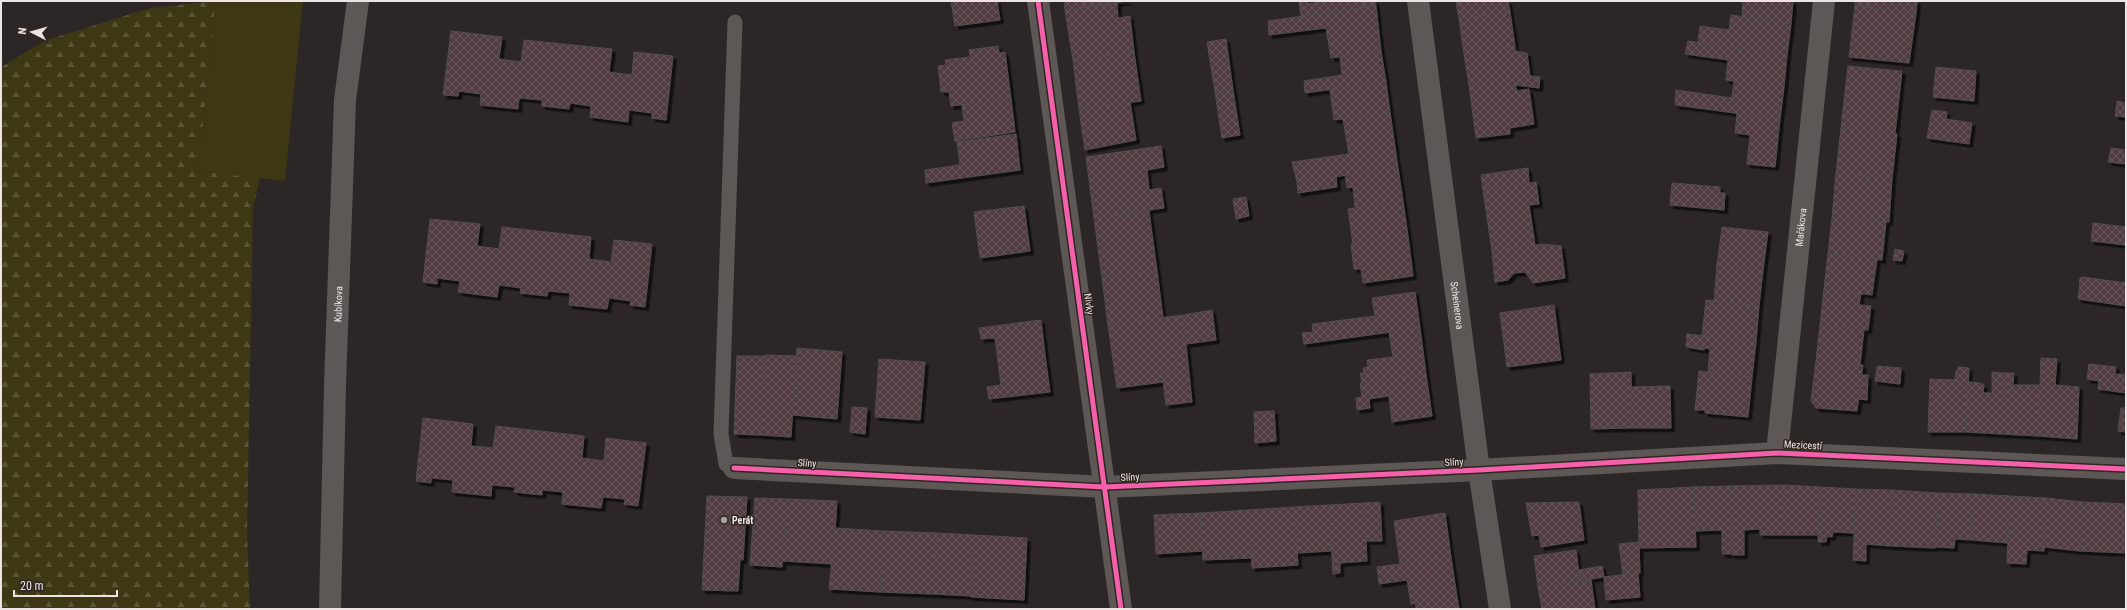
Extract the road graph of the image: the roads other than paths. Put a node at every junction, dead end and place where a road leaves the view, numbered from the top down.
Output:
1 (358, 1) edge
2 (1038, 1) edge
3 (1418, 1) edge
4 (1824, 1) edge
5 (735, 22) dead end
6 (1777, 453) junction
7 (734, 468) joint
8 (2126, 469) edge
9 (1479, 470) junction
10 (1105, 487) junction
11 (330, 609) edge
12 (1121, 609) edge
13 (1500, 609) edge

1 - 11 street, Kubíkova
2 - 10 street, Nivky
3 - 9 street, Scheinerova
4 - 6 street, Mařákova
5 - 7 lane
6 - 8 street, Mezicestí
6 - 9 street, Mezicestí
7 - 10 street, Slíny
9 - 10 street, Slíny
9 - 13 street, Scheinerova
10 - 12 street, Nivky

